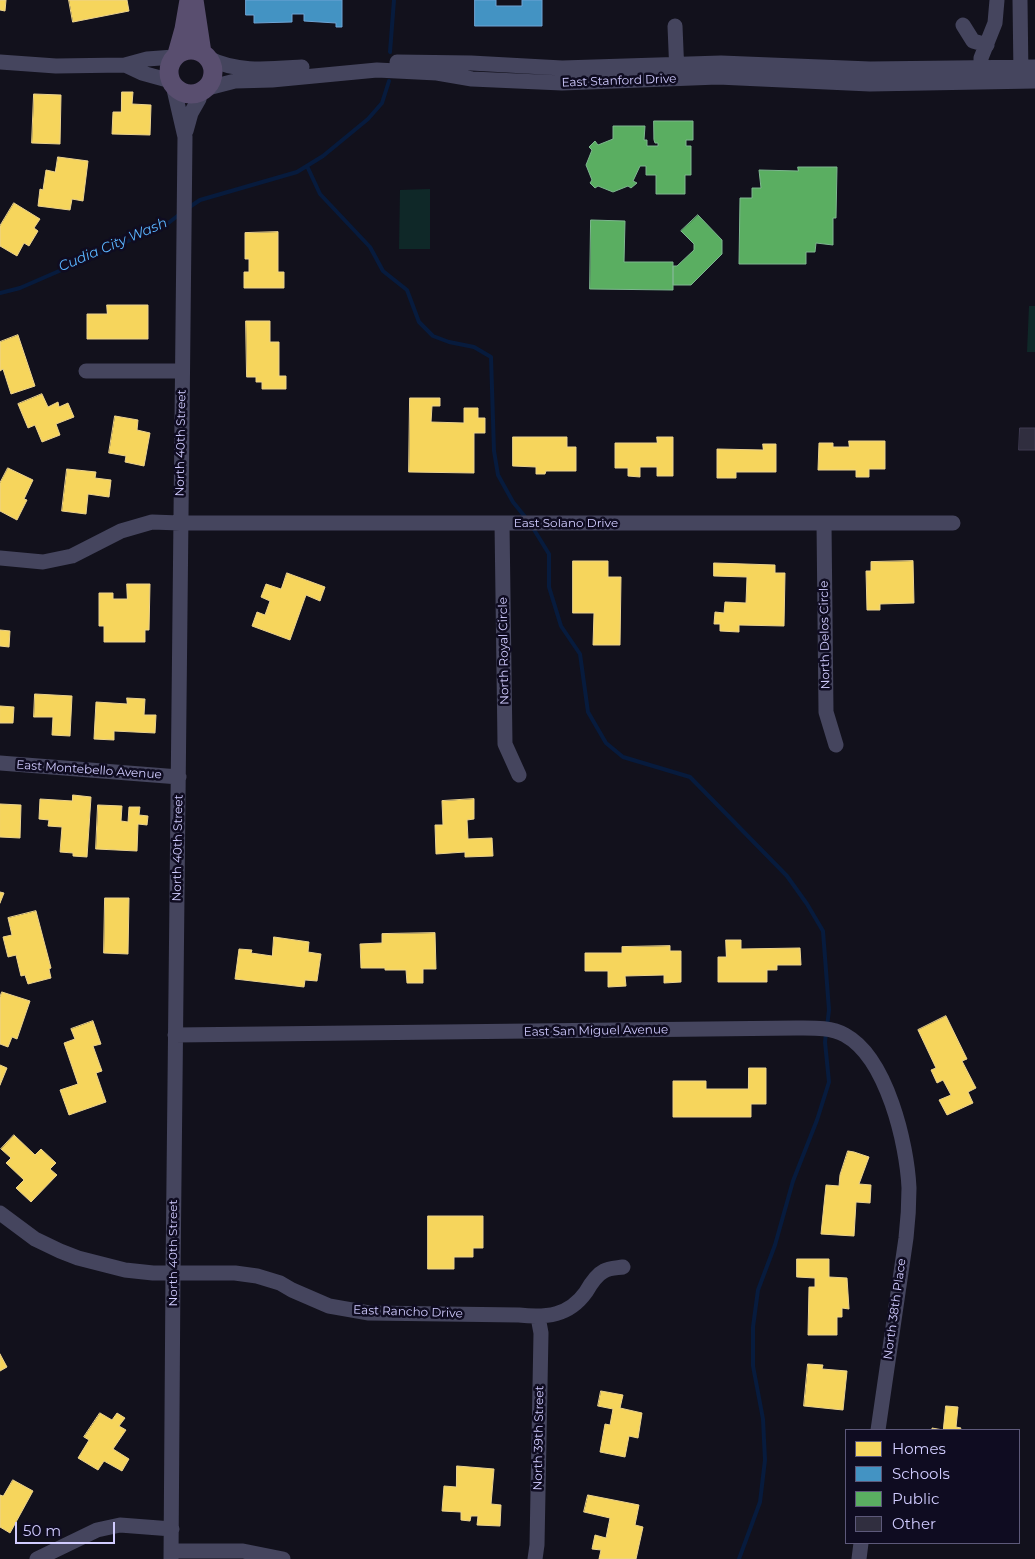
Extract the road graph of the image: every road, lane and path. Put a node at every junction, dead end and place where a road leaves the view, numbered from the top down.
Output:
1 (189, 0) edge
2 (194, 0) edge
3 (997, 0) edge
4 (1020, 0) edge
5 (963, 25) dead end
6 (675, 26) dead end
7 (987, 45) junction
8 (205, 55) junction
9 (175, 56) junction
10 (0, 62) edge
11 (125, 65) junction
12 (677, 71) junction
13 (981, 74) junction
14 (1028, 74) edge
15 (172, 83) junction
16 (203, 90) junction
17 (185, 137) junction
18 (86, 371) dead end
19 (182, 371) junction
20 (180, 523) junction
21 (502, 523) junction
22 (824, 523) junction
23 (953, 523) dead end
24 (0, 558) edge
25 (836, 745) dead end
26 (0, 763) edge
27 (519, 775) dead end
28 (179, 777) junction
29 (175, 1034) junction
30 (909, 1188) joint
31 (0, 1213) edge
32 (623, 1267) dead end
33 (173, 1272) junction
34 (538, 1317) junction
35 (878, 1429) edge
36 (172, 1529) junction
37 (861, 1544) edge
38 (172, 1555) edge
39 (37, 1559) edge
40 (283, 1559) edge
41 (535, 1559) edge
42 (859, 1559) edge

1 - 9 main road
2 - 8 main road
3 - 7 street
4 - 14 street
5 - 7 street
6 - 12 street
7 - 13 street
8 - 9 main road
8 - 12 street, East Stanford Drive
8 - 16 main road
9 - 11 street
9 - 15 main road
10 - 11 street
11 - 15 street
12 - 13 street, East Stanford Drive
12 - 16 street, East Stanford Drive
13 - 14 street, East Stanford Drive
15 - 16 main road
15 - 17 street, North 40th Street
16 - 17 street, North 40th Street
17 - 19 street, North 40th Street
18 - 19 street
19 - 20 street, North 40th Street
20 - 21 street, East Solano Drive
20 - 24 street
20 - 28 street, North 40th Street
21 - 22 street, East Solano Drive
21 - 27 street, North Royal Circle
22 - 23 street, East Solano Drive
22 - 25 street, North Delos Circle
26 - 28 street, East Montebello Avenue
28 - 29 street, North 40th Street
29 - 30 street, East San Miguel Avenue
29 - 33 street, North 40th Street
30 - 35 street, North 38th Place
31 - 33 street, East Rancho Drive
32 - 34 street, East Rancho Drive
33 - 34 street, East Rancho Drive
33 - 36 street, North 40th Street
34 - 41 street, North 39th Street
36 - 38 street, North 40th Street
36 - 39 street
37 - 42 street
38 - 40 street

